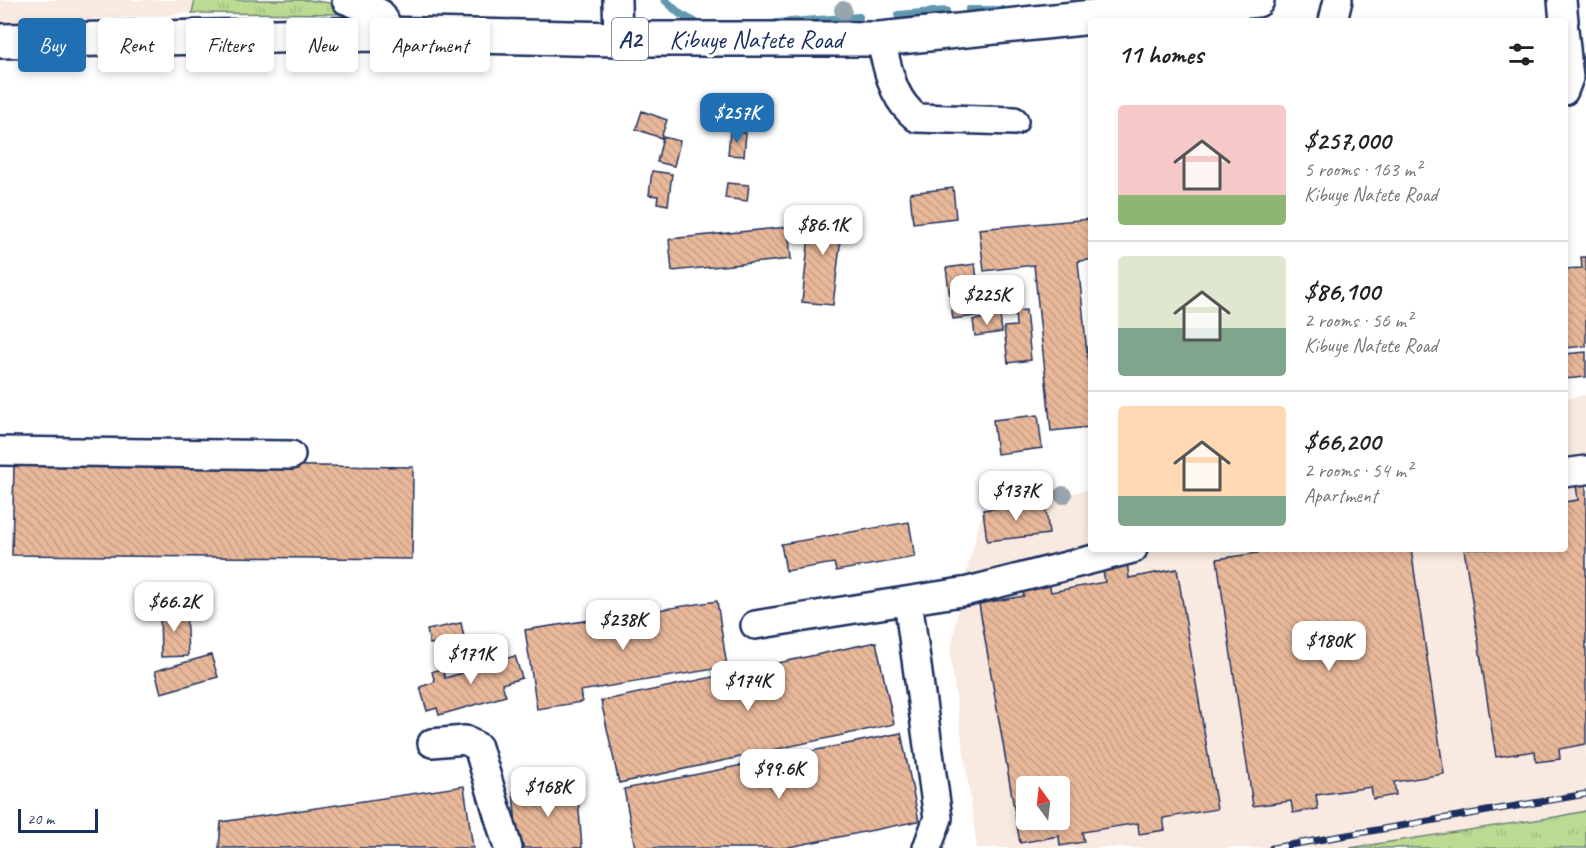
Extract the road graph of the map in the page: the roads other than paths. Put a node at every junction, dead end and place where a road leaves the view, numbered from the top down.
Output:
1 (346, 0) edge
2 (617, 0) edge
3 (1257, 0) edge
4 (1338, 0) edge
5 (1562, 0) edge
6 (383, 18) edge
7 (1115, 18) edge
8 (1334, 18) edge
9 (1564, 18) edge
10 (1088, 20) edge
11 (370, 34) edge
12 (490, 36) edge
13 (618, 39) junction
14 (880, 39) junction
15 (0, 41) edge
16 (1014, 121) dead end
17 (0, 451) edge
18 (291, 455) dead end
19 (1586, 470) edge
20 (1568, 472) edge
21 (1122, 552) edge
22 (908, 601) junction
23 (755, 625) dead end
24 (432, 743) dead end
25 (508, 848) edge
26 (927, 848) edge

1 - 6 street
2 - 13 street
3 - 7 main road, Kibuye Natete Road / A2
4 - 8 street
5 - 9 street
10 - 14 main road, Kibuye Natete Road / A2
11 - 15 main road, Kibuye Natete Road / A2
12 - 13 main road, Kibuye Natete Road / A2
13 - 14 main road, Kibuye Natete Road / A2
14 - 16 street
17 - 18 street
19 - 20 street
21 - 22 street
22 - 23 street
22 - 26 street
24 - 25 street

